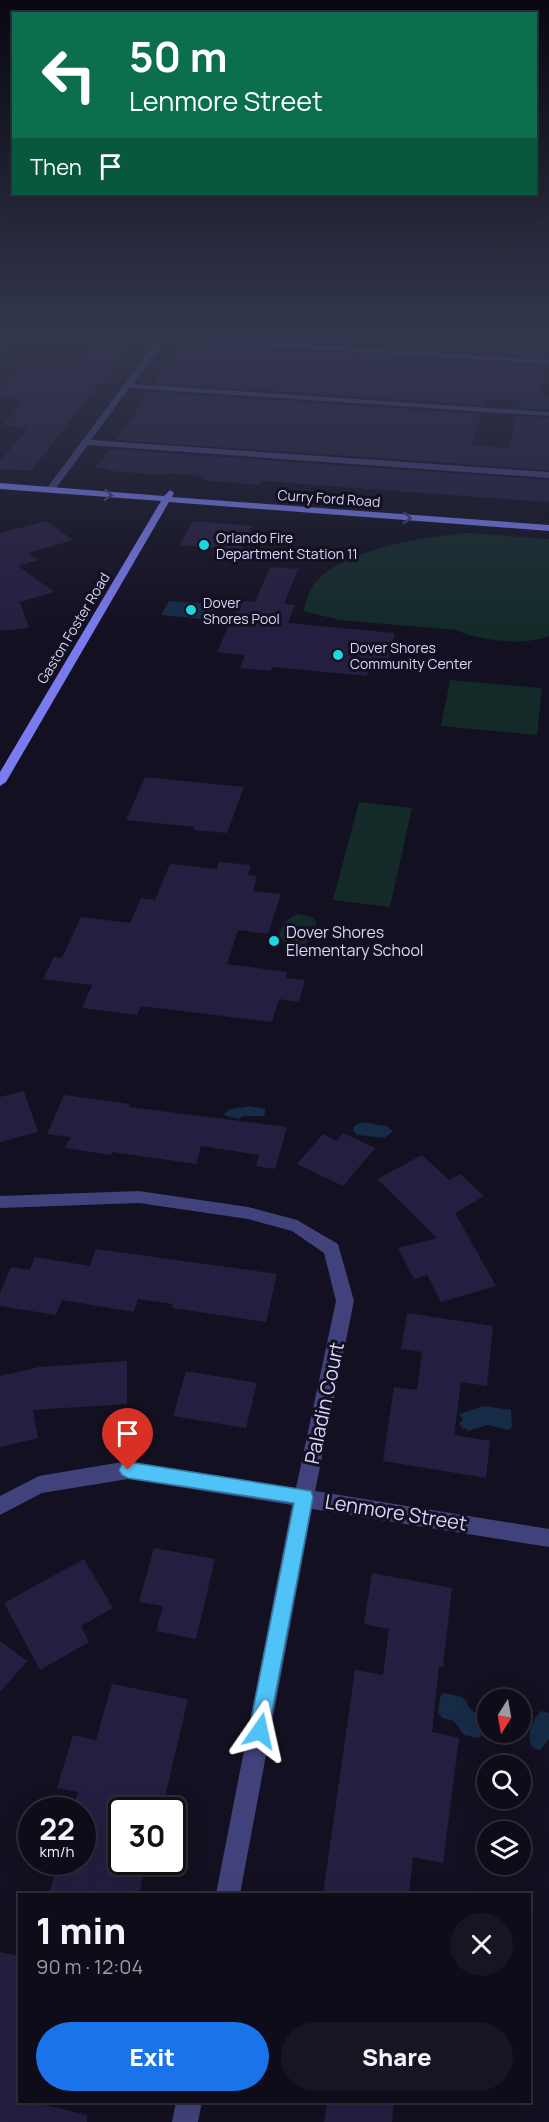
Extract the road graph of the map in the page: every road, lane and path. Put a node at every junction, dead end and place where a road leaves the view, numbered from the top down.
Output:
1 (92, 434) edge
2 (86, 442) junction
3 (549, 475) edge
4 (0, 477) edge
5 (56, 481) junction
6 (0, 486) edge
7 (50, 490) junction
8 (169, 495) junction
9 (549, 518) edge
10 (549, 528) edge
11 (0, 782) edge
12 (0, 1202) edge
13 (304, 1497) junction
14 (0, 1506) edge
15 (549, 1538) edge
16 (228, 1893) edge
17 (189, 2103) edge
18 (185, 2122) edge

1 - 2 street
2 - 3 street
2 - 5 street
4 - 5 main road, Curry Ford Road
5 - 7 street
5 - 8 main road, Curry Ford Road
6 - 7 main road, Curry Ford Road
7 -> 8 main road, Curry Ford Road
8 - 9 main road, Curry Ford Road
8 -> 10 main road, Curry Ford Road
8 - 11 main road, Gaston Foster Road
12 - 13 street, Paladin Court
13 - 14 street, Lenmore Street
13 - 15 street, Lenmore Street
13 - 16 street, Paladin Court
17 - 18 street

